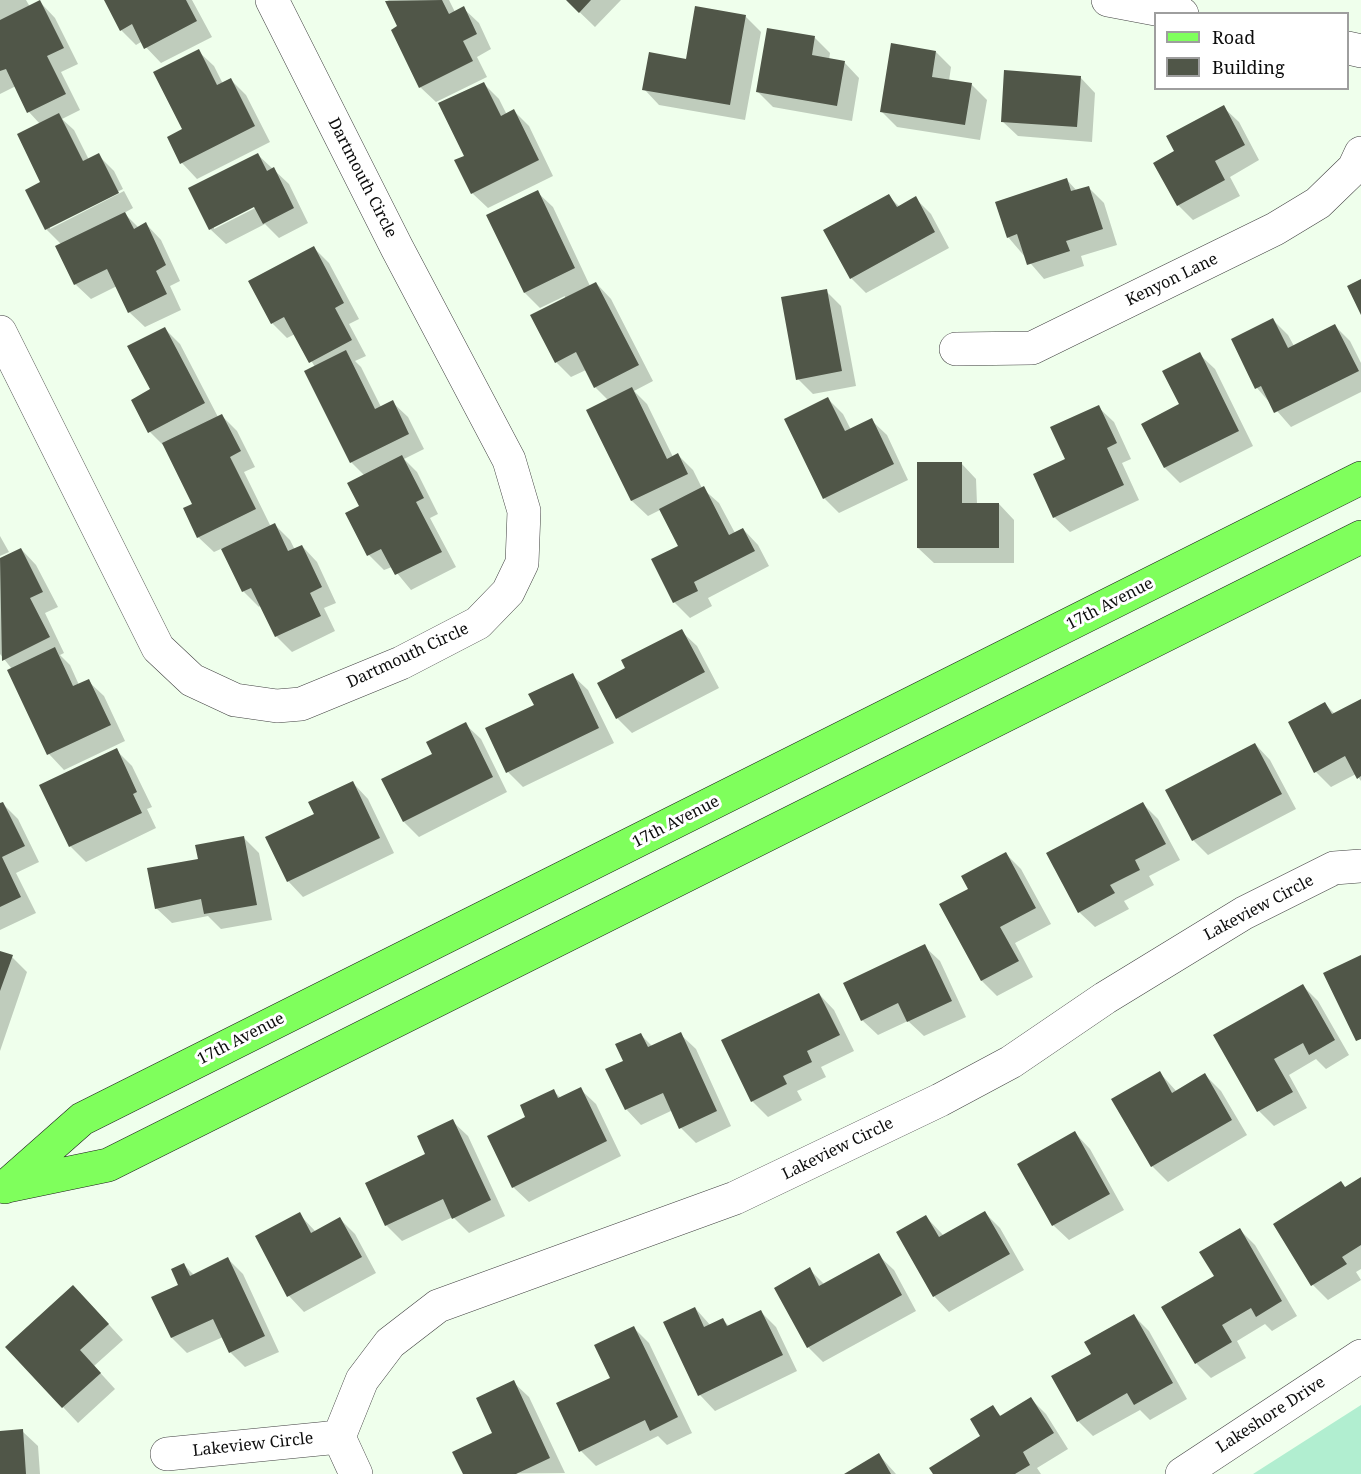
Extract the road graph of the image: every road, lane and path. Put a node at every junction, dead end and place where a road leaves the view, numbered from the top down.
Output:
1 (272, 0) edge
2 (1108, 0) edge
3 (1171, 12) edge
4 (1361, 153) edge
5 (0, 332) edge
6 (956, 349) dead end
7 (1361, 478) edge
8 (1361, 537) edge
9 (1361, 866) edge
10 (3, 1188) edge
11 (1361, 1356) edge
12 (339, 1437) junction
13 (167, 1454) dead end
14 (356, 1474) edge
15 (1182, 1474) edge

1 - 5 street, Dartmouth Circle
2 - 3 street
4 - 6 street, Kenyon Lane
7 - 10 main road, 17th Avenue
8 - 10 main road, 17th Avenue
9 - 12 street, Lakeview Circle
11 - 15 street, Lakeshore Drive
12 - 13 street, Lakeview Circle
12 - 14 street

